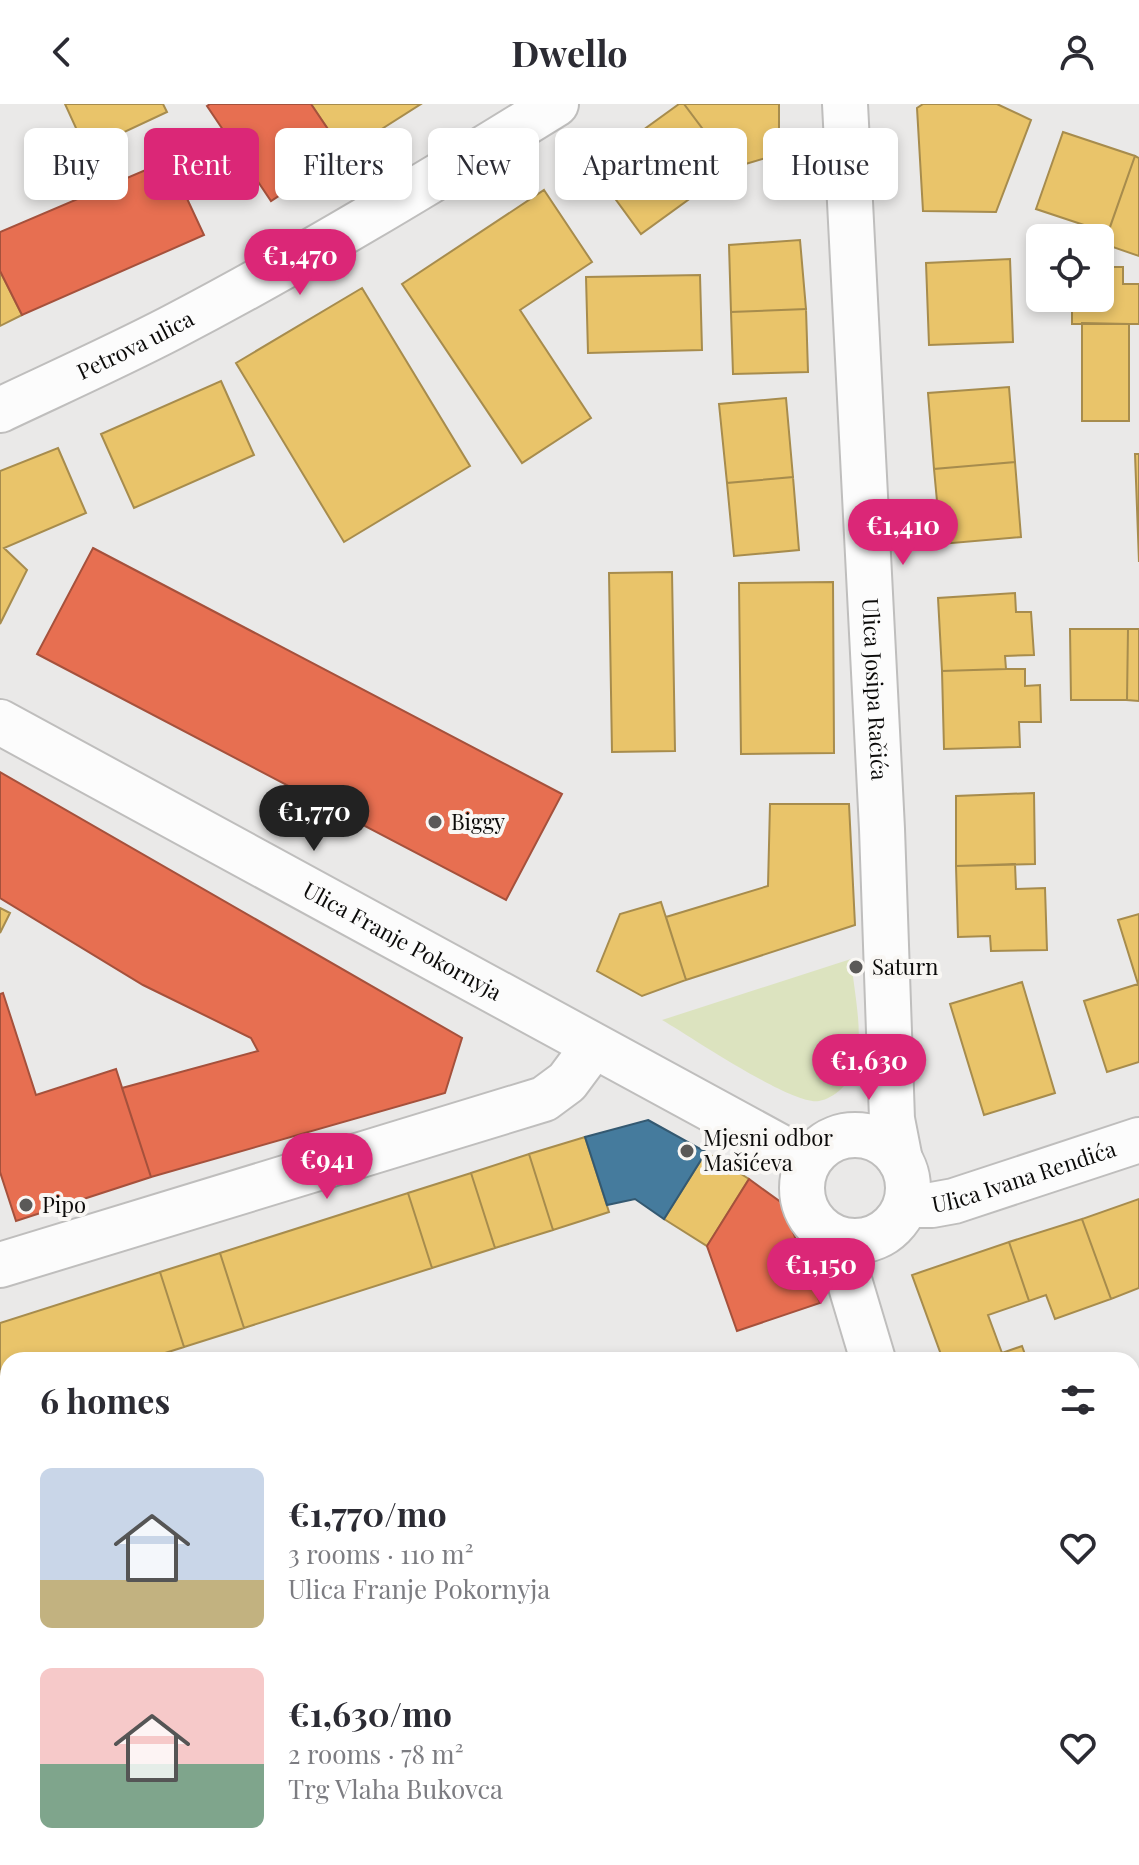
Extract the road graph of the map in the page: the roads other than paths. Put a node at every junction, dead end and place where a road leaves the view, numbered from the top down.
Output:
1 (556, 104) edge
2 (845, 104) edge
3 (0, 410) edge
4 (0, 722) edge
5 (593, 1047) junction
6 (1139, 1140) edge
7 (900, 1160) junction
8 (808, 1162) junction
9 (906, 1205) junction
10 (846, 1241) junction
11 (0, 1265) edge
12 (871, 1352) edge

1 - 3 street, Petrova ulica
2 - 7 street, Ulica Josipa Račića
4 - 5 street, Ulica Franje Pokornyja
5 - 8 street, Ulica Franje Pokornyja
5 - 11 street
6 - 9 street, Ulica Ivana Rendića
7 - 8 street
7 - 9 street
8 - 10 street
9 - 10 street
10 - 12 street

